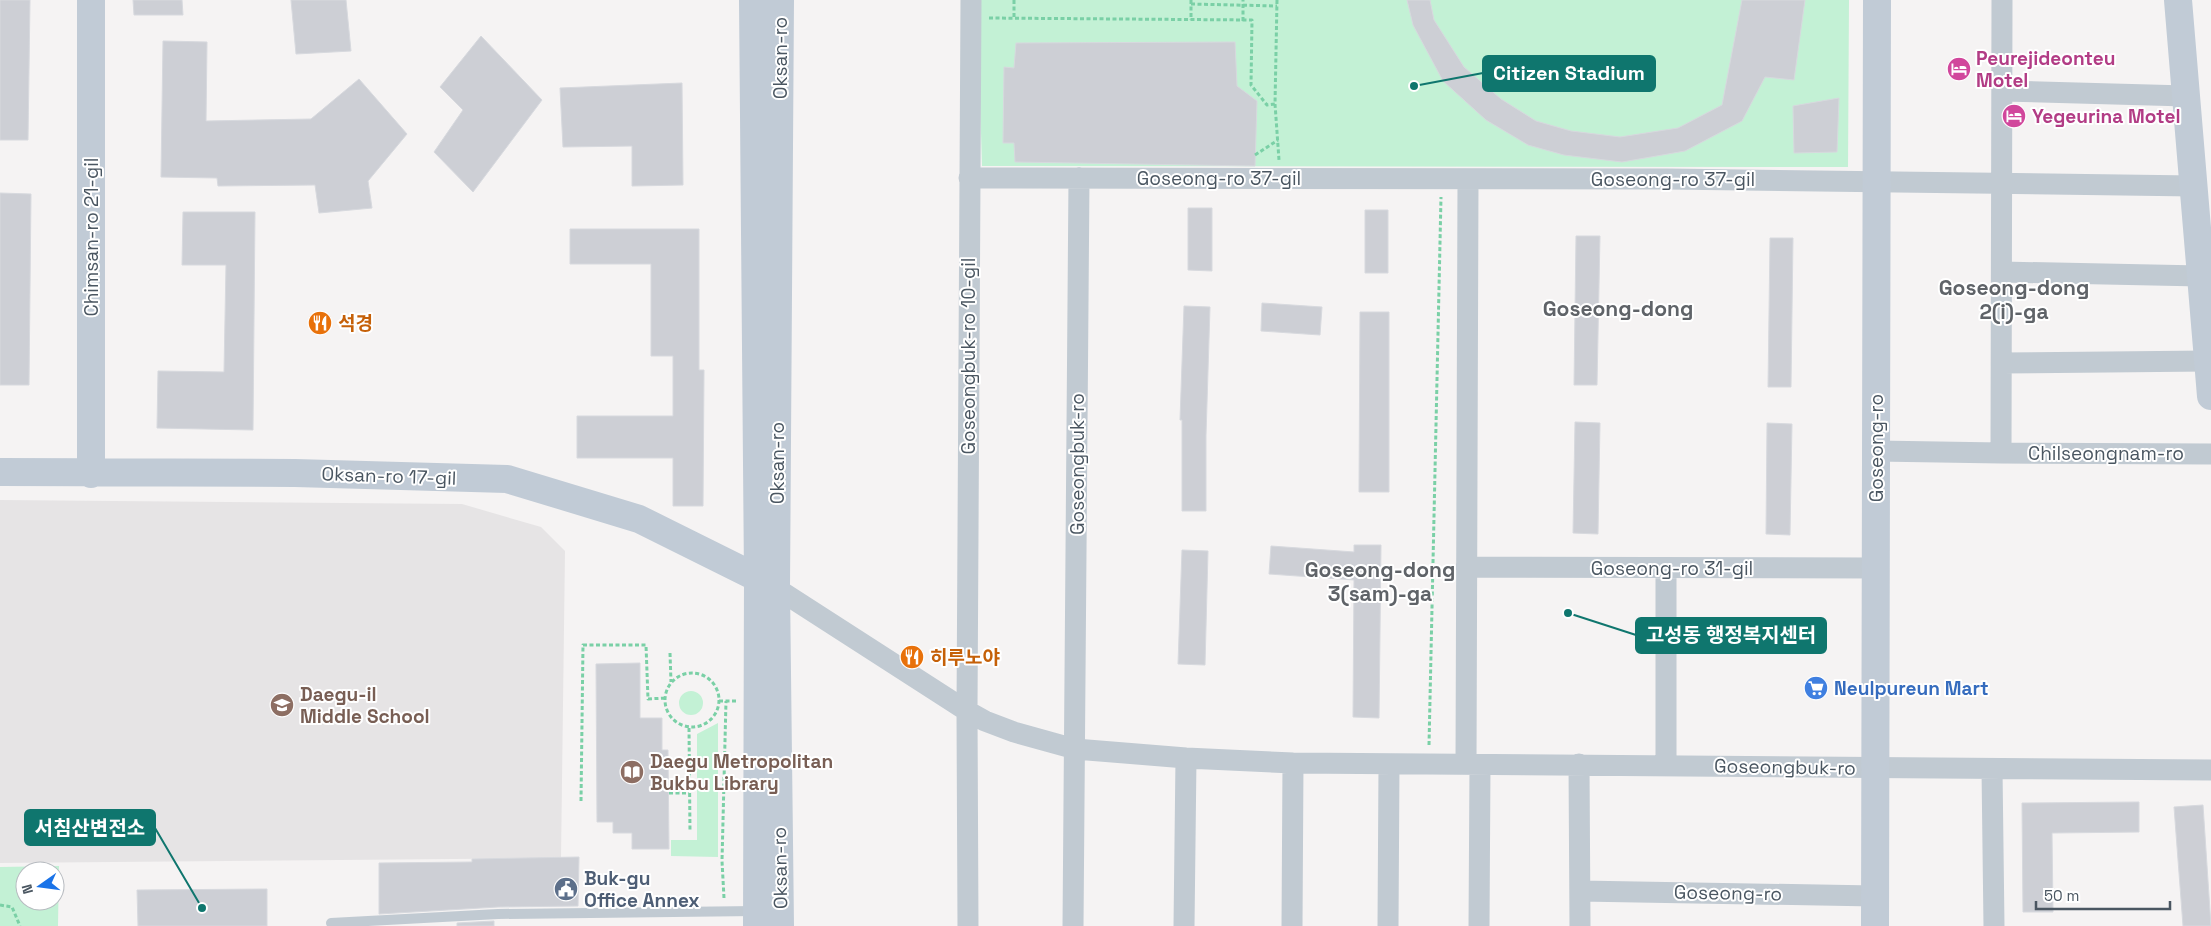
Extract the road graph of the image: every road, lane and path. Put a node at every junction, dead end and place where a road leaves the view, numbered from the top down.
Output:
1 (91, 0) edge
2 (753, 0) edge
3 (780, 0) edge
4 (1014, 0) edge
5 (1243, 0) edge
6 (1277, 0) edge
7 (1877, 0) edge
8 (2002, 0) edge
9 (2178, 0) edge
10 (1191, 2) edge
11 (1243, 5) junction
12 (1277, 6) junction
13 (970, 9) edge
14 (1014, 17) junction
15 (1191, 20) junction
16 (1243, 20) junction
17 (2002, 91) junction
18 (2186, 96) junction
19 (1275, 104) junction
20 (1278, 140) junction
21 (1255, 154) dead end
22 (969, 178) junction
23 (1079, 178) junction
24 (1280, 178) junction
25 (1441, 179) junction
26 (1468, 179) junction
27 (1878, 181) junction
28 (2002, 184) junction
29 (2194, 186) junction
30 (2002, 272) junction
31 (2201, 276) junction
32 (2208, 361) junction
33 (2002, 363) junction
34 (2211, 396) edge
35 (1876, 452) junction
36 (2001, 453) junction
37 (2211, 454) edge
38 (0, 472) edge
39 (91, 474) junction
40 (1466, 567) junction
41 (1666, 568) junction
42 (1877, 568) junction
43 (767, 583) junction
44 (670, 653) dead end
45 (671, 683) junction
46 (665, 698) junction
47 (726, 702) dead end
48 (967, 711) junction
49 (689, 728) junction
50 (1075, 749) junction
51 (1186, 758) junction
52 (1293, 763) junction
53 (1389, 764) junction
54 (1429, 764) junction
55 (1473, 764) junction
56 (1579, 764) junction
57 (1666, 764) junction
58 (1876, 769) junction
59 (1992, 769) junction
60 (2211, 770) edge
61 (669, 793) dead end
62 (690, 793) junction
63 (581, 800) dead end
64 (690, 832) dead end
65 (1580, 891) junction
66 (1875, 896) junction
67 (0, 905) edge
68 (725, 911) junction
69 (757, 918) edge
70 (331, 923) dead end
71 (20, 926) edge
72 (780, 926) edge
73 (968, 926) edge
74 (1073, 926) edge
75 (1184, 926) edge
76 (1292, 926) edge
77 (1388, 926) edge
78 (1479, 926) edge
79 (1580, 926) edge
80 (1874, 926) edge
81 (1994, 926) edge

1 - 39 street, Chimsan-ro 21-gil
2 - 43 street, Oksan-ro
3 - 43 street, Oksan-ro
4 - 14 path
5 - 11 path
6 - 12 path
7 - 27 street, Goseong-ro
8 - 17 street
9 - 18 street
10 - 11 path
10 - 15 path
11 - 12 path
11 - 16 path
12 - 19 path
13 - 14 path
13 - 22 street, Goseongbuk-ro 10-gil
14 - 15 path
15 - 16 path
16 - 19 path
17 - 18 street
17 - 28 street
18 - 29 street
19 - 20 path
20 - 21 path
20 - 24 path
22 - 23 street, Goseong-ro 37-gil
22 - 48 street, Goseongbuk-ro 10-gil
23 - 24 street, Goseong-ro 37-gil
23 - 50 street, Goseongbuk-ro
24 - 25 street, Goseong-ro 37-gil
25 - 26 street, Goseong-ro 37-gil
25 - 54 path
26 - 27 street, Goseong-ro 37-gil
26 - 40 street
27 - 28 street, Goseong-ro 37-gil
27 - 35 street, Goseong-ro
28 - 29 street
28 - 30 street
29 - 31 street
30 - 31 street
30 - 33 street
31 - 32 street
32 - 33 street
32 - 34 street
33 - 36 street
35 - 36 street, Chilseongnam-ro
35 - 42 street, Goseong-ro
36 - 37 street, Chilseongnam-ro
38 - 39 street, Oksan-ro 17-gil
39 - 43 street, Oksan-ro 17-gil
40 - 41 street, Goseong-ro 31-gil
40 - 55 street
41 - 42 street, Goseong-ro 31-gil
41 - 57 street
42 - 58 street, Goseong-ro
43 - 48 street, Goseongbuk-ro
43 - 69 street, Oksan-ro
43 - 72 street, Oksan-ro
44 - 45 path
45 - 46 path
45 - 49 path
46 - 49 path
46 - 63 path
47 - 68 path
48 - 50 street, Goseongbuk-ro
48 - 73 street
49 - 62 path
50 - 51 street, Goseongbuk-ro
50 - 74 street, Goseongbuk-ro
51 - 52 street, Goseongbuk-ro
51 - 75 street
52 - 53 street, Goseongbuk-ro
52 - 76 street
53 - 54 street, Goseongbuk-ro
53 - 77 street
54 - 55 street, Goseongbuk-ro
55 - 56 street, Goseongbuk-ro
55 - 78 street
56 - 57 street, Goseongbuk-ro
56 - 65 street
57 - 58 street, Goseongbuk-ro
58 - 59 street, Goseongbuk-ro
58 - 66 street, Goseong-ro
59 - 60 street, Goseongbuk-ro
59 - 81 street
61 - 62 path
62 - 64 path
65 - 66 street, Goseong-ro
65 - 79 street
66 - 80 street, Goseong-ro
67 - 71 path
68 - 69 lane
68 - 70 lane

